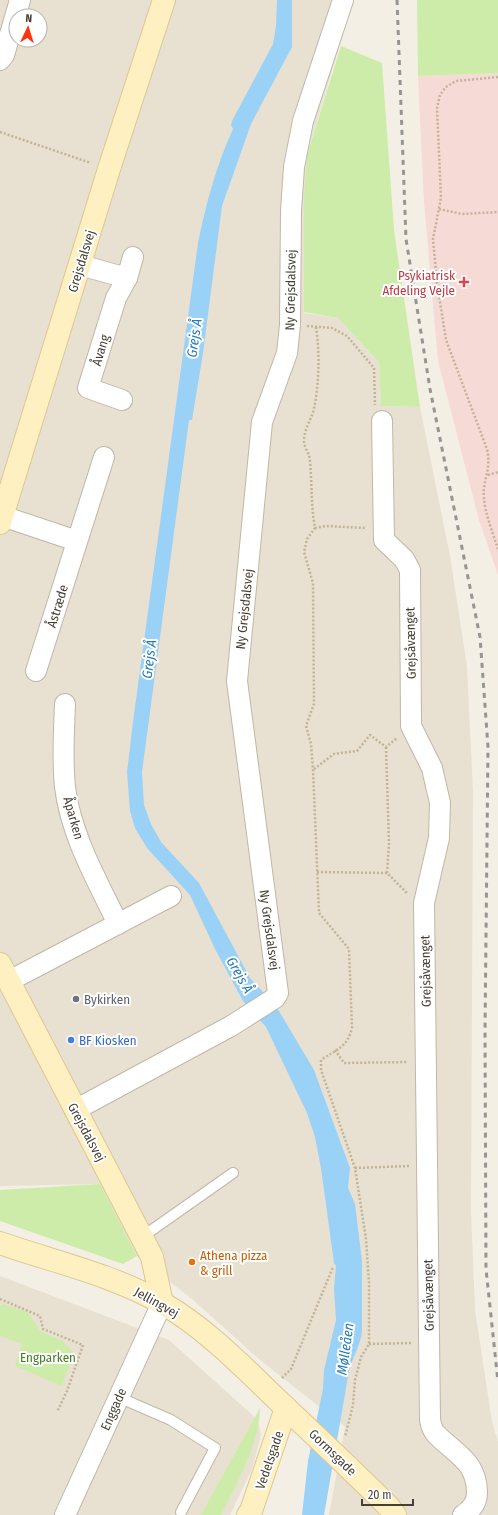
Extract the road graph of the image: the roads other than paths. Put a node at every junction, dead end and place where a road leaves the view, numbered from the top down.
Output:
1 (20, 0) edge
2 (164, 0) edge
3 (343, 0) edge
4 (0, 60) edge
5 (133, 258) dead end
6 (80, 265) junction
7 (127, 278) junction
8 (122, 400) dead end
9 (382, 421) road end
10 (104, 457) dead end
11 (1, 520) edge
12 (77, 541) junction
13 (36, 671) dead end
14 (65, 704) dead end
15 (171, 896) dead end
16 (118, 924) junction
17 (4, 973) edge
18 (75, 1110) junction
19 (233, 1173) dead end
20 (142, 1237) junction
21 (0, 1243) edge
22 (162, 1303) junction
23 (118, 1397) junction
24 (286, 1408) junction
25 (181, 1512) dead end
26 (251, 1514) edge
27 (65, 1515) edge
28 (395, 1515) edge
29 (463, 1515) edge

1 - 4 street
2 - 6 street, Grejsdalsvej
3 - 18 street, Ny Grejsdalsvej
5 - 7 street, Åvang
6 - 7 street
6 - 11 street, Grejsdalsvej
7 - 8 street, Åvang
9 - 29 street, Grejsåvænget
10 - 12 street, Åstræde
11 - 12 street
12 - 13 street, Åstræde
14 - 16 street, Åparken
15 - 16 street
16 - 17 street
17 - 18 street, Grejsdalsvej
18 - 20 street, Grejsdalsvej
19 - 20 lane
20 - 22 street, Grejsdalsvej
21 - 22 street, Jellingvej
22 - 23 street, Enggade
22 - 24 street, Jellingvej
23 - 25 lane
23 - 27 street, Enggade
24 - 26 street, Vedelsgade
24 - 28 street, Gormsgade

